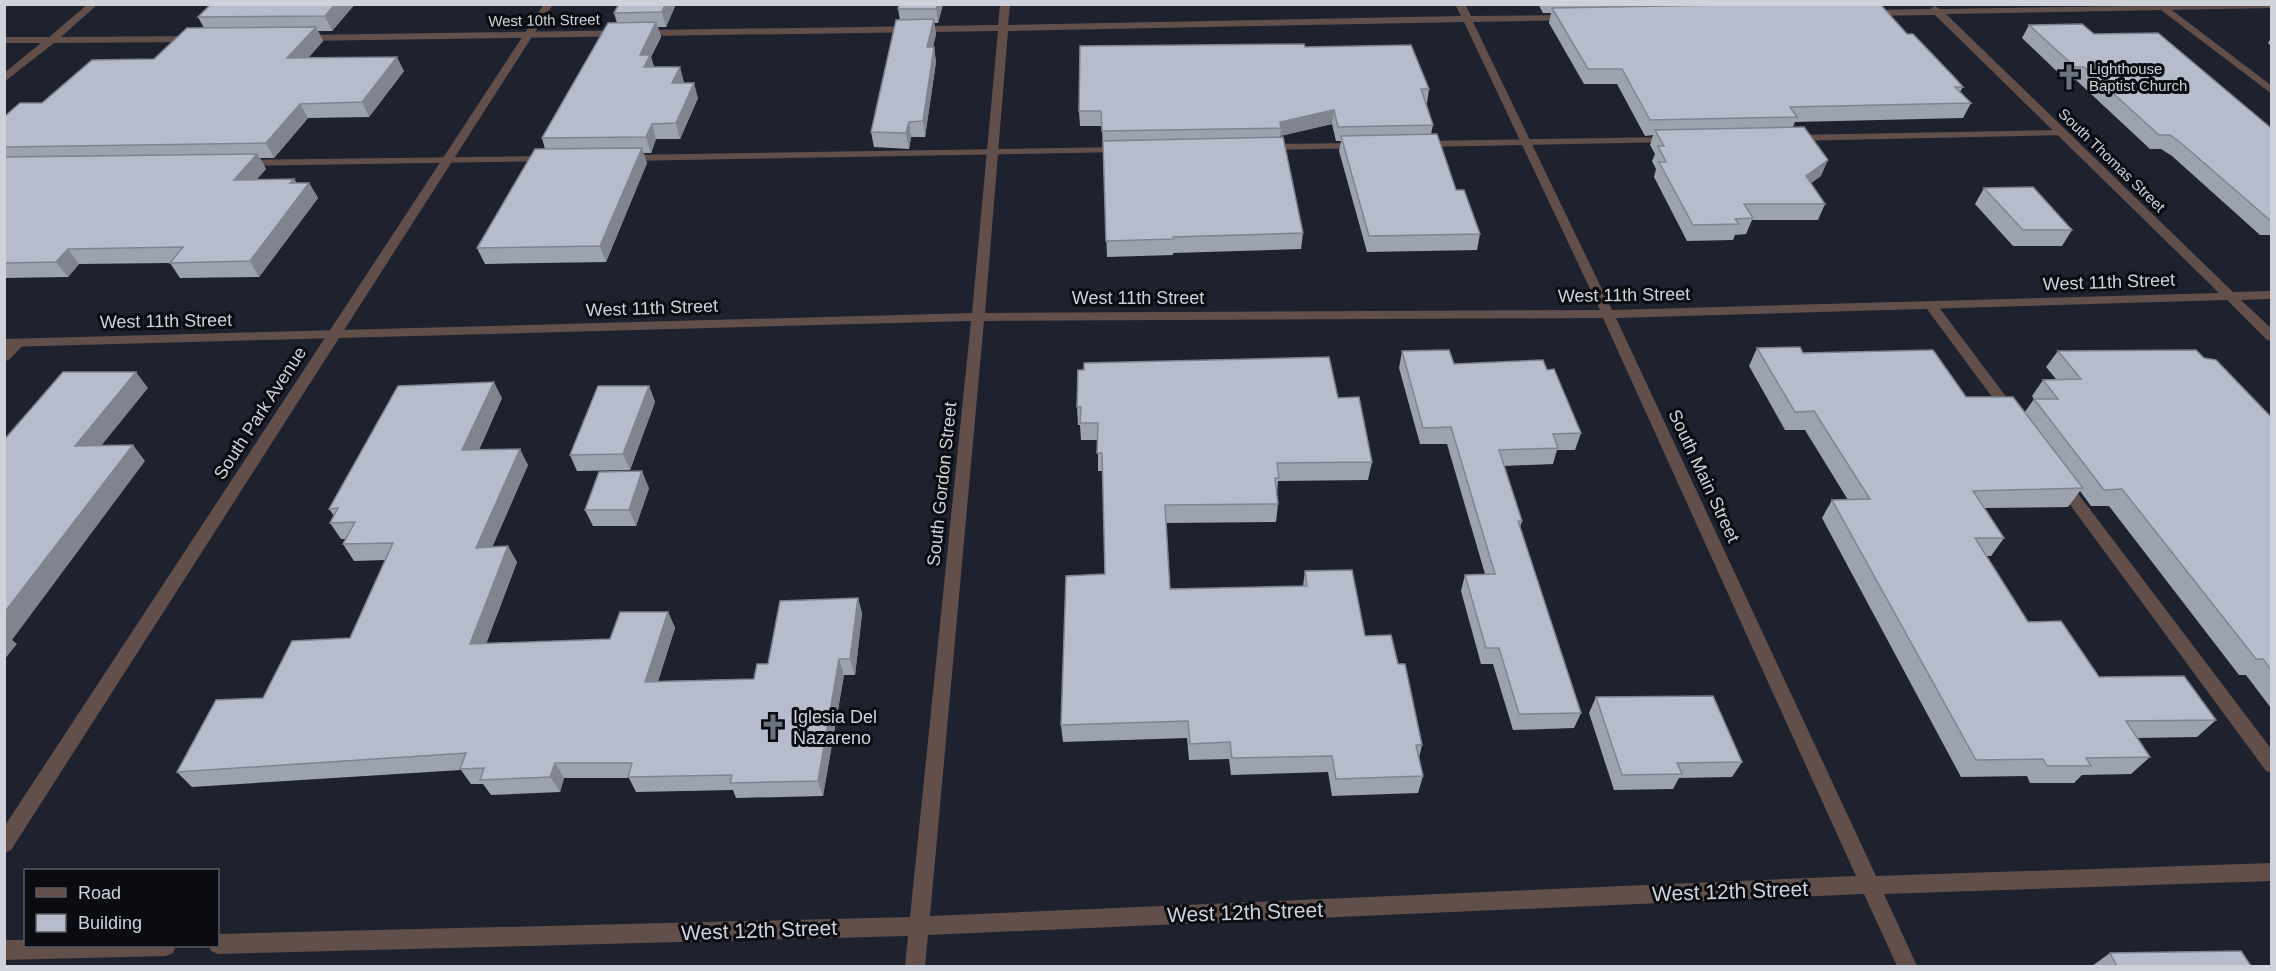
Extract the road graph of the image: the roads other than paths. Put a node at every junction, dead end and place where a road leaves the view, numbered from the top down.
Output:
1 (94, 4) edge
2 (549, 4) edge
3 (1005, 4) edge
4 (2160, 6) edge
5 (2271, 6) edge
6 (1935, 8) edge
7 (1463, 11) edge
8 (1856, 13) edge
9 (1584, 17) edge
10 (1001, 28) junction
11 (529, 35) junction
12 (290, 38) edge
13 (206, 39) edge
14 (4, 40) edge
15 (51, 40) junction
16 (4, 79) edge
17 (2271, 91) edge
18 (2063, 133) junction
19 (1776, 138) edge
20 (1681, 140) edge
21 (1525, 142) junction
22 (1371, 145) edge
23 (1407, 145) edge
24 (1252, 148) edge
25 (1134, 150) edge
26 (991, 153) junction
27 (555, 158) edge
28 (614, 158) edge
29 (448, 160) junction
30 (232, 164) edge
31 (2271, 295) edge
32 (2230, 296) junction
33 (1930, 305) junction
34 (1608, 314) junction
35 (978, 317) junction
36 (334, 335) junction
37 (2271, 337) edge
38 (11, 343) edge
39 (4, 357) edge
40 (2022, 429) edge
41 (2051, 468) edge
42 (2271, 765) edge
43 (4, 844) edge
44 (2271, 872) edge
45 (1870, 885) junction
46 (919, 926) junction
47 (219, 944) edge
48 (101, 947) edge
49 (4, 950) edge
50 (915, 966) edge
51 (1907, 966) edge

1 - 15 street
2 - 11 street, South Park Avenue
3 - 10 street, South Gordon Street
4 - 5 street
4 - 6 street
4 - 17 street
6 - 8 street
6 - 18 street, South Thomas Street
7 - 9 street, West 10th Street
7 - 10 street, West 10th Street
7 - 21 street, South Main Street
10 - 11 street, West 10th Street
10 - 26 street, South Gordon Street
11 - 12 street, West 10th Street
11 - 29 street, South Park Avenue
13 - 15 street
14 - 15 street
15 - 16 street
18 - 19 street
18 - 32 street, South Thomas Street
20 - 21 street
21 - 23 street
21 - 34 street, South Main Street
22 - 24 street
25 - 26 street
26 - 28 street
26 - 35 street, South Gordon Street
27 - 29 street
29 - 30 street
29 - 36 street, South Park Avenue
31 - 32 street, West 11th Street
32 - 33 street, West 11th Street
32 - 37 street, South Thomas Street
33 - 34 street, West 11th Street
33 - 40 street
34 - 35 street, West 11th Street
34 - 45 street, South Main Street
35 - 36 street, West 11th Street
35 - 46 street, South Gordon Street
36 - 38 street, West 11th Street
36 - 43 street, South Park Avenue
38 - 39 street
41 - 42 street
44 - 45 street, West 12th Street
45 - 46 street, West 12th Street
45 - 51 street, South Main Street
46 - 47 street, West 12th Street
46 - 50 street, South Gordon Street
48 - 49 street

